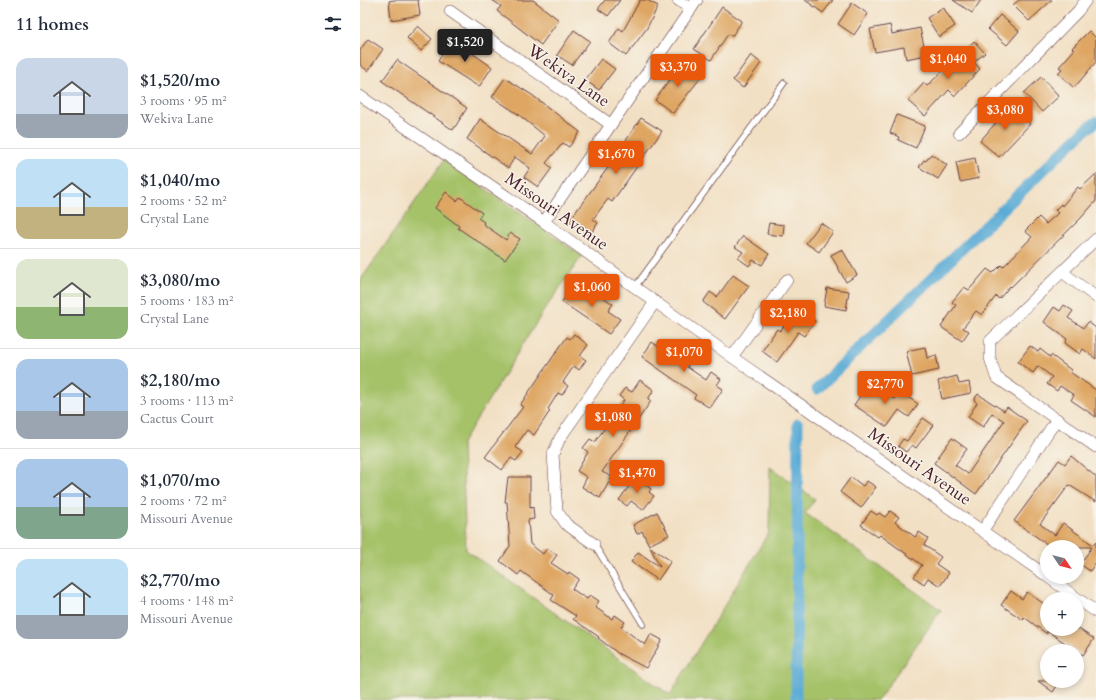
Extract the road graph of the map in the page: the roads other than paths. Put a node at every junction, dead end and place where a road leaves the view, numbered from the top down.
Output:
1 (678, 0) edge
2 (1086, 0) edge
3 (694, 5) edge
4 (450, 11) dead end
5 (784, 83) dead end
6 (360, 96) edge
7 (610, 124) junction
8 (959, 133) dead end
9 (544, 222) junction
10 (1096, 239) edge
11 (1062, 272) junction
12 (787, 280) dead end
13 (635, 287) junction
14 (1096, 297) edge
15 (655, 302) junction
16 (732, 357) junction
17 (1057, 419) junction
18 (1096, 447) edge
19 (983, 530) junction
20 (594, 544) joint
21 (1040, 571) edge
22 (1058, 584) edge
23 (1096, 612) edge
24 (643, 624) dead end

1 - 3 street
2 - 8 street
3 - 7 street
4 - 7 street, Wekiva Lane
5 - 13 lane
6 - 9 street, Missouri Avenue
7 - 9 street
9 - 13 street, Missouri Avenue
10 - 11 street
11 - 14 street
11 - 17 street
12 - 16 street
13 - 15 street, Missouri Avenue
15 - 16 street, Missouri Avenue
15 - 20 street
16 - 19 street, Missouri Avenue
17 - 18 street
17 - 19 street
19 - 21 street, Missouri Avenue
20 - 24 lane
22 - 23 street, Missouri Avenue

